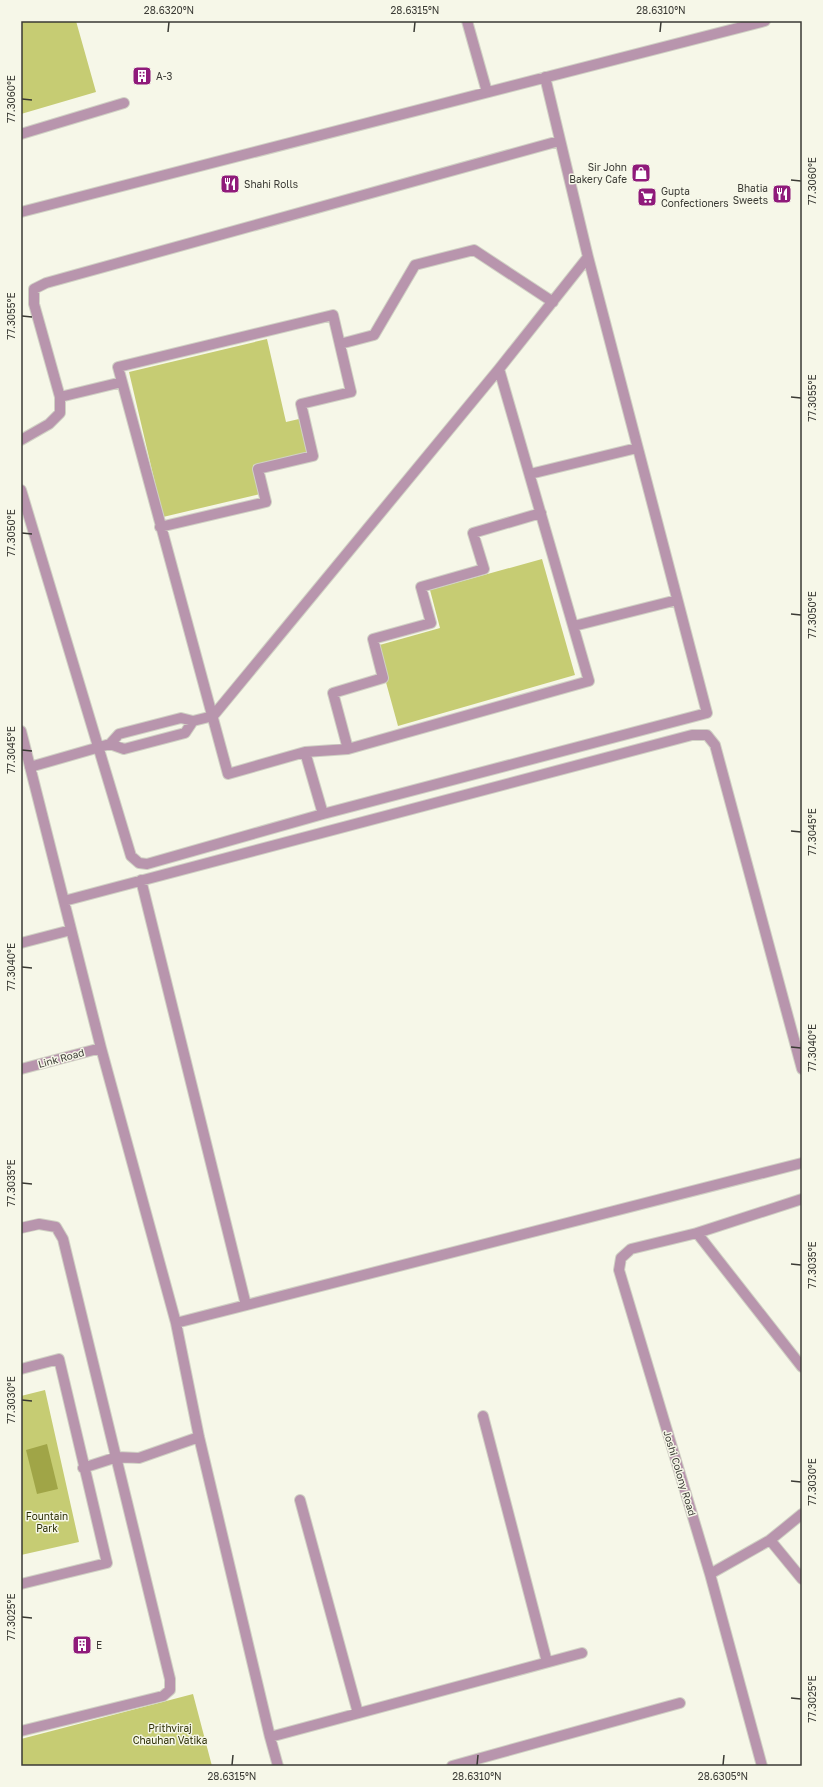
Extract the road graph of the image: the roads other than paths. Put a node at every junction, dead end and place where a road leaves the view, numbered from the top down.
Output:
1 (467, 21) edge
2 (765, 21) edge
3 (545, 78) junction
4 (487, 92) junction
5 (124, 103) dead end
6 (21, 134) edge
7 (559, 141) junction
8 (21, 212) edge
9 (588, 257) junction
10 (553, 302) junction
11 (340, 344) junction
12 (499, 369) junction
13 (122, 382) junction
14 (60, 397) junction
15 (21, 440) edge
16 (637, 448) junction
17 (530, 474) junction
18 (21, 490) edge
19 (541, 513) junction
20 (160, 528) junction
21 (677, 600) junction
22 (574, 626) junction
23 (213, 716) junction
24 (193, 721) junction
25 (21, 730) edge
26 (110, 744) junction
27 (98, 747) junction
28 (348, 749) junction
29 (305, 752) junction
30 (30, 767) junction
31 (323, 814) junction
32 (141, 880) junction
33 (64, 901) junction
34 (71, 930) junction
35 (21, 943) edge
36 (101, 1048) junction
37 (21, 1069) edge
38 (802, 1069) edge
39 (802, 1163) edge
40 (802, 1199) edge
41 (21, 1228) edge
42 (697, 1234) junction
43 (246, 1305) junction
44 (176, 1323) junction
45 (802, 1367) edge
46 (21, 1369) edge
47 (483, 1416) dead end
48 (199, 1437) junction
49 (117, 1457) junction
50 (84, 1468) junction
51 (300, 1500) dead end
52 (802, 1514) edge
53 (770, 1540) junction
54 (710, 1574) junction
55 (802, 1579) edge
56 (21, 1584) edge
57 (582, 1653) dead end
58 (547, 1662) junction
59 (680, 1703) dead end
60 (358, 1713) junction
61 (22, 1727) edge
62 (270, 1737) junction
63 (278, 1766) edge
64 (452, 1766) edge
65 (762, 1766) edge

1 - 4 street
2 - 3 street
3 - 4 street
3 - 7 street
4 - 8 street
5 - 6 street
7 - 9 street
7 - 14 street
9 - 10 street
9 - 16 street
10 - 11 street
10 - 12 street
11 - 13 street
11 - 20 street
12 - 17 street
12 - 23 street
13 - 14 street
13 - 20 street
14 - 15 street
16 - 17 street
16 - 21 street
17 - 19 street
18 - 27 street
19 - 22 street
19 - 28 street
20 - 23 street
21 - 22 street
21 - 31 street
22 - 28 street
23 - 24 street
23 - 29 street
24 - 26 street
24 - 26 street
25 - 30 street
26 - 27 street
27 - 30 street
27 - 31 street
28 - 29 street
29 - 31 street
30 - 33 street
32 - 33 street
32 - 38 street
32 - 43 street
33 - 34 street
34 - 35 street
34 - 36 street
36 - 37 street, Link Road
36 - 44 street
39 - 43 street
40 - 42 street, Joshi Colony Road
41 - 49 street
42 - 45 street
42 - 54 street, Joshi Colony Road
43 - 44 street
44 - 48 street
46 - 50 street
47 - 58 street
48 - 49 street
48 - 62 street
49 - 50 street
49 - 61 street
50 - 56 street
51 - 60 street
52 - 53 street
53 - 54 street
53 - 55 street
54 - 65 street, Joshi Colony Road
57 - 58 street
58 - 60 street
59 - 64 street
60 - 62 street
62 - 63 street

